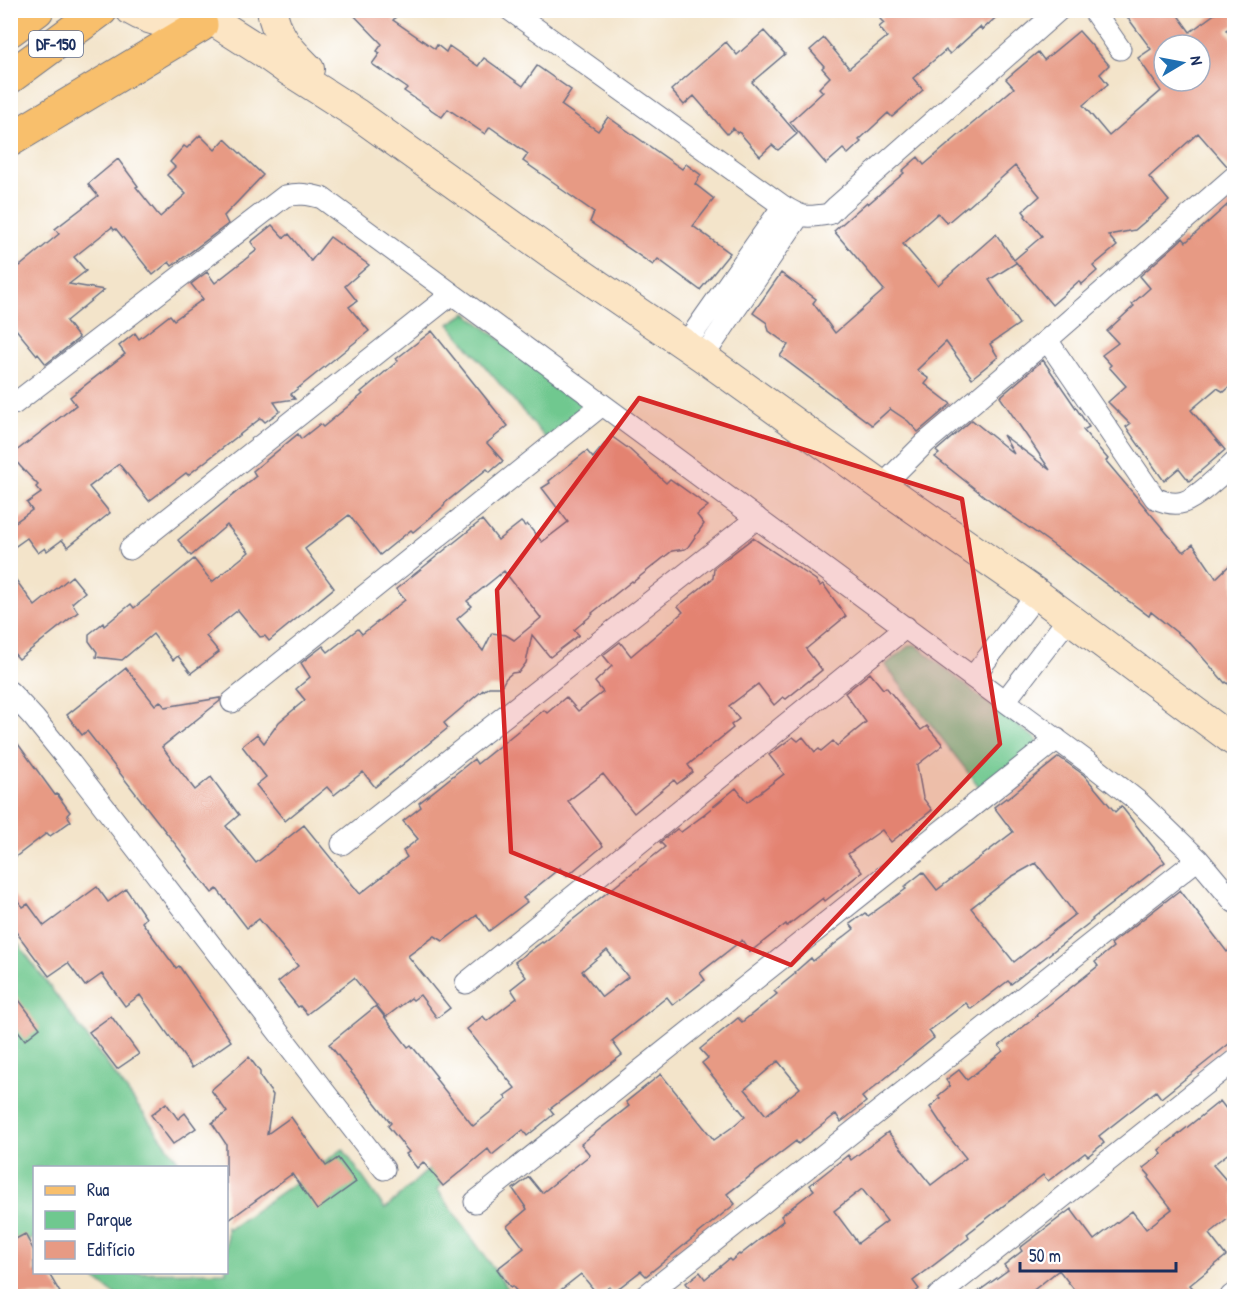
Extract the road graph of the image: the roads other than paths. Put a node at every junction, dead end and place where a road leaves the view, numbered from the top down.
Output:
1 (37, 10) edge
2 (101, 10) edge
3 (131, 10) edge
4 (272, 10) edge
5 (510, 10) edge
6 (1059, 10) edge
7 (1093, 10) edge
8 (215, 19) edge
9 (10, 30) edge
10 (1120, 49) dead end
11 (10, 77) edge
12 (357, 114) junction
13 (10, 140) edge
14 (1234, 177) edge
15 (791, 211) junction
16 (452, 294) junction
17 (1047, 339) junction
18 (694, 351) junction
19 (14, 404) dead end
20 (602, 405) junction
21 (1234, 463) edge
22 (882, 486) junction
23 (757, 518) junction
24 (130, 549) dead end
25 (1037, 594) junction
26 (1068, 619) junction
27 (906, 627) junction
28 (973, 677) junction
29 (10, 692) edge
30 (1005, 701) junction
31 (232, 702) dead end
32 (1057, 739) junction
33 (1234, 741) edge
34 (342, 844) dead end
35 (1198, 859) junction
36 (1234, 902) edge
37 (466, 983) dead end
38 (1234, 1061) edge
39 (384, 1169) dead end
40 (475, 1202) dead end
41 (1234, 1294) edge
42 (645, 1296) edge
43 (938, 1296) edge
44 (1231, 1296) edge

1 - 9 main road, DF-150
2 - 11 main road, DF-150
3 - 8 main road
4 - 12 main road
5 - 15 street
6 - 15 street
7 - 10 street
8 - 12 main road
8 - 13 main road
12 - 18 main road
14 - 17 street
15 - 18 street
16 - 19 street
16 - 20 street
16 - 24 street
17 - 21 street
17 - 22 street
18 - 22 main road
20 - 23 street
20 - 31 street
22 - 25 main road
23 - 27 street
23 - 34 street
25 - 26 main road
25 - 28 street
26 - 30 street
26 - 33 main road
27 - 28 street
27 - 37 street
28 - 30 street
29 - 39 street
30 - 32 street
32 - 35 street
32 - 40 street
35 - 36 street
35 - 42 street
38 - 43 street
41 - 44 street

